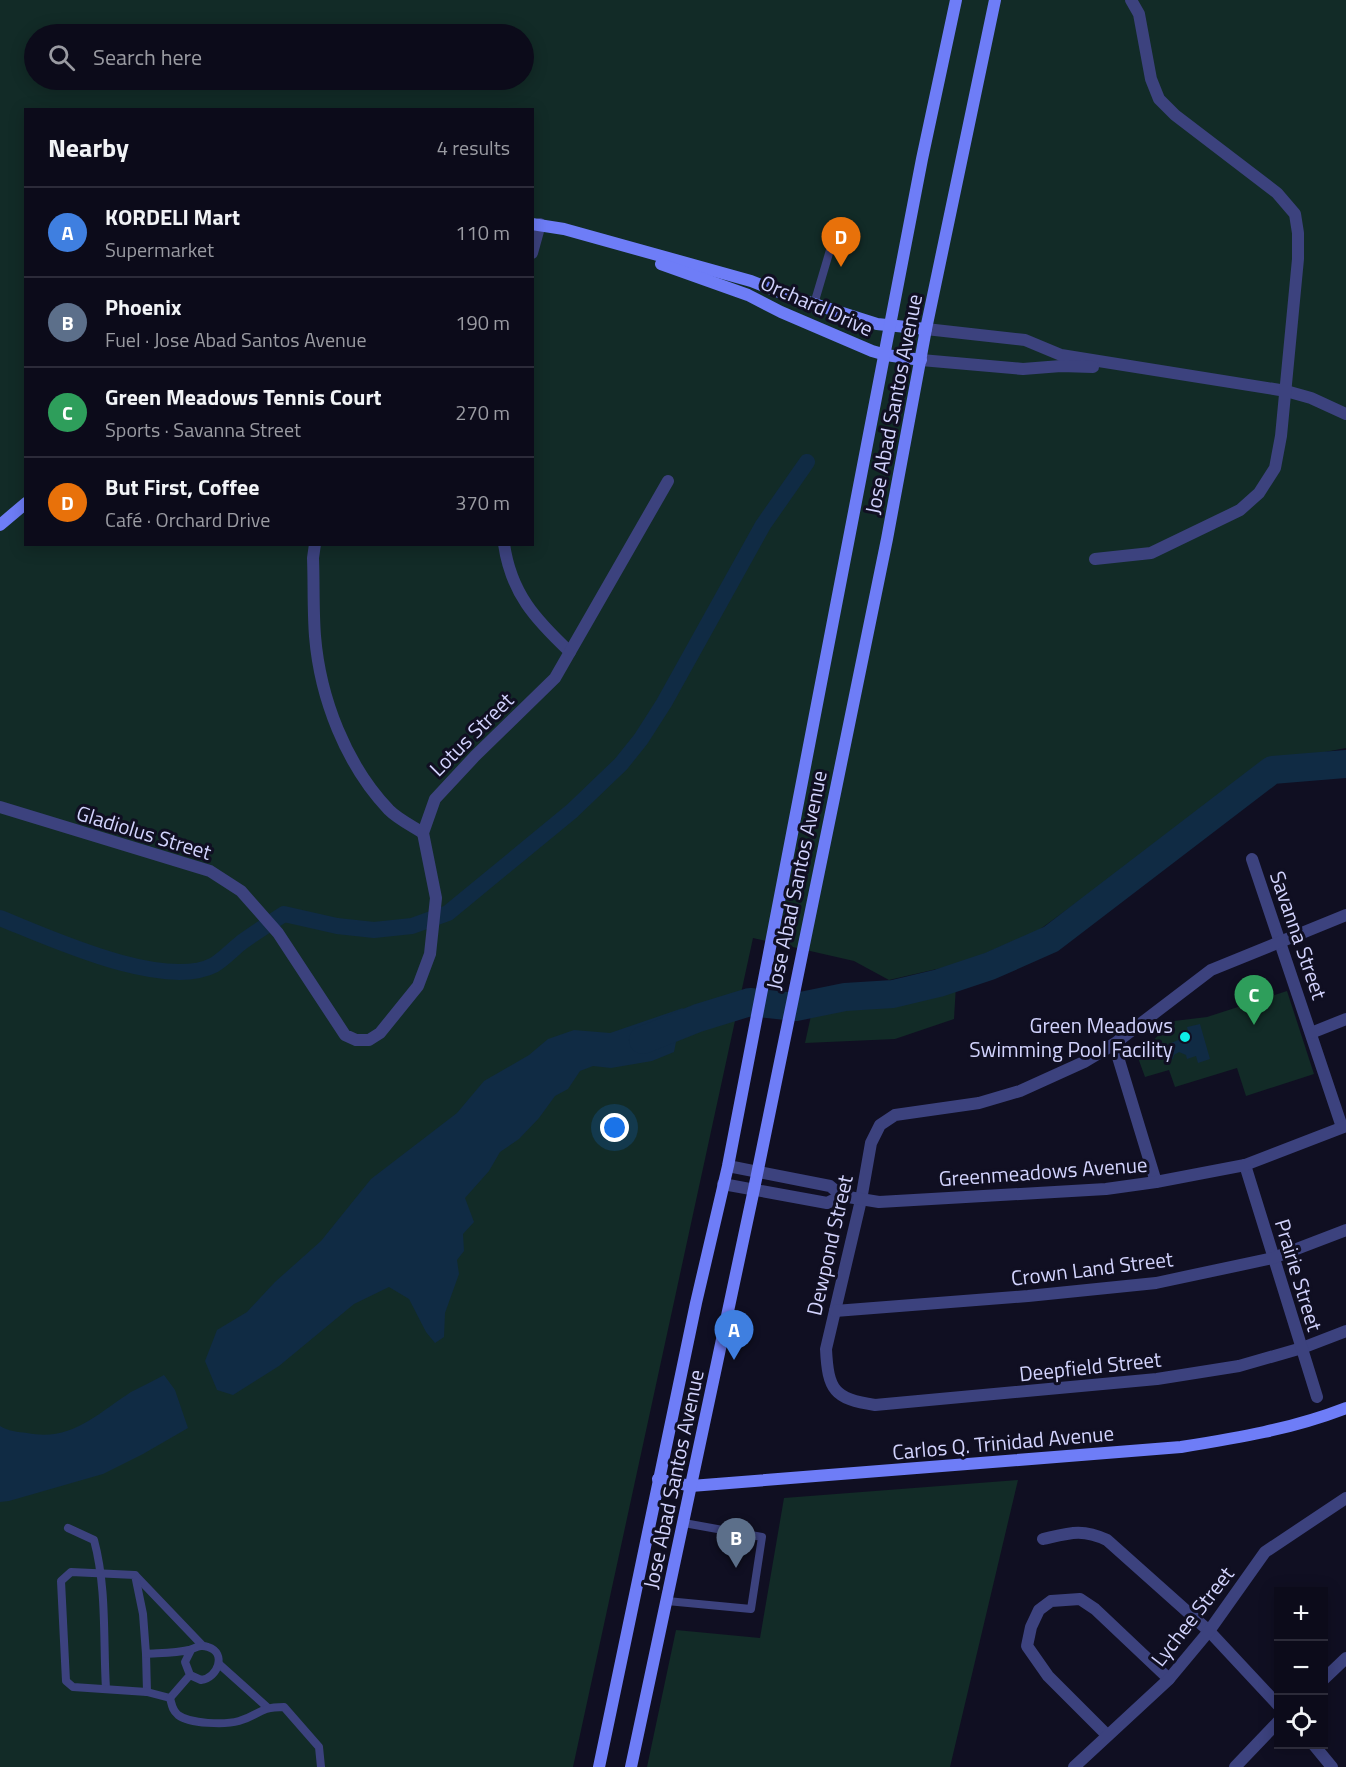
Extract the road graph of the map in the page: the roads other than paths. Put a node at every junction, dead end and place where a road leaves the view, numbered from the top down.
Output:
1 (956, 0) edge
2 (994, 0) edge
3 (1131, 0) edge
4 (838, 223) dead end
5 (536, 224) edge
6 (564, 229) junction
7 (814, 304) junction
8 (891, 326) junction
9 (926, 329) junction
10 (886, 355) junction
11 (921, 360) junction
12 (1136, 368) junction
13 (1286, 391) junction
14 (1346, 414) edge
15 (668, 481) dead end
16 (24, 504) edge
17 (0, 525) edge
18 (315, 546) edge
19 (504, 546) edge
20 (1095, 559) dead end
21 (570, 652) junction
22 (0, 807) edge
23 (423, 833) junction
24 (1252, 859) dead end
25 (1346, 915) edge
26 (1281, 942) junction
27 (1346, 1019) edge
28 (1311, 1033) junction
29 (1114, 1044) junction
30 (1344, 1126) edge
31 (1245, 1165) junction
32 (728, 1166) junction
33 (757, 1171) junction
34 (1156, 1182) junction
35 (723, 1185) junction
36 (753, 1189) junction
37 (842, 1196) junction
38 (861, 1200) junction
39 (1346, 1230) edge
40 (1273, 1258) junction
41 (836, 1311) junction
42 (1346, 1331) edge
43 (1302, 1348) junction
44 (836, 1392) joint
45 (1317, 1397) dead end
46 (1346, 1408) edge
47 (658, 1479) junction
48 (691, 1486) junction
49 (1346, 1498) edge
50 (684, 1523) junction
51 (68, 1528) dead end
52 (1043, 1539) dead end
53 (100, 1574) junction
54 (135, 1575) junction
55 (667, 1601) junction
56 (1209, 1631) junction
57 (202, 1646) junction
58 (190, 1650) junction
59 (146, 1654) junction
60 (1346, 1658) edge
61 (219, 1664) junction
62 (1328, 1674) edge
63 (190, 1675) junction
64 (1169, 1679) junction
65 (106, 1689) junction
66 (147, 1692) junction
67 (170, 1698) junction
68 (1274, 1702) edge
69 (267, 1707) junction
70 (1274, 1726) edge
71 (1107, 1735) junction
72 (1316, 1749) edge
73 (321, 1767) edge
74 (598, 1767) edge
75 (631, 1767) edge
76 (1074, 1767) edge
77 (1235, 1767) edge
78 (1332, 1767) edge

1 - 8 main road, Jose Abad Santos Avenue
2 - 9 main road, Jose Abad Santos Avenue
3 - 13 street
4 - 7 lane
5 - 6 main road, Orchard Drive
6 - 7 main road, Orchard Drive
6 - 10 main road, Orchard Drive
7 - 8 main road, Orchard Drive
8 - 9 main road, Orchard Drive
8 - 10 main road, Jose Abad Santos Avenue
9 - 11 main road, Jose Abad Santos Avenue
9 - 12 street, Orchard Drive
10 - 11 main road, Orchard Drive
10 - 32 main road, Jose Abad Santos Avenue
11 - 12 street, Orchard Drive
11 - 33 main road, Jose Abad Santos Avenue
12 - 13 street, Orchard Drive
13 - 14 street, Orchard Drive
13 - 20 street
15 - 21 street, Lotus Street
16 - 17 main road
18 - 23 street
19 - 21 street
21 - 23 street, Lotus Street
22 - 23 street, Gladiolus Street
24 - 26 street, Savanna Street
25 - 26 street
26 - 28 street, Savanna Street
26 - 29 street
27 - 28 street
28 - 30 street, Savanna Street
29 - 34 street
29 - 38 street, Dewpond Street
30 - 31 street, Greenmeadows Avenue
31 - 34 street, Greenmeadows Avenue
31 - 40 street, Prairie Street
32 - 33 street, Greenmeadows Avenue
32 - 35 main road, Jose Abad Santos Avenue
33 - 36 main road, Jose Abad Santos Avenue
33 - 37 street, Greenmeadows Avenue
34 - 38 street, Greenmeadows Avenue
35 - 36 street, Greenmeadows Avenue
35 - 47 main road, Jose Abad Santos Avenue
36 - 37 street, Greenmeadows Avenue
36 - 48 main road, Jose Abad Santos Avenue
37 - 38 street, Greenmeadows Avenue
38 - 41 street, Dewpond Street
39 - 40 street, Crown Land Street
40 - 41 street, Crown Land Street
40 - 43 street, Prairie Street
41 - 44 street, Dewpond Street
42 - 43 street, Deepfield Street
43 - 44 street, Deepfield Street
43 - 45 street, Prairie Street
46 - 48 main road, Carlos Q. Trinidad Avenue
47 - 48 main road, Carlos Q. Trinidad Avenue
47 - 74 main road, Jose Abad Santos Avenue
48 - 50 main road, Jose Abad Santos Avenue
49 - 56 street, Lychee Street
50 - 55 main road, Jose Abad Santos Avenue
50 - 55 lane
51 - 53 lane
52 - 56 street
53 - 54 lane
53 - 65 lane
53 - 65 lane
54 - 57 lane
54 - 59 lane
55 - 75 main road, Jose Abad Santos Avenue
56 - 64 street, Lychee Street
56 - 68 street
57 - 58 lane
57 - 61 lane
58 - 59 lane
58 - 63 lane
59 - 66 lane
60 - 62 street
61 - 63 lane
61 - 69 lane
63 - 67 lane
64 - 71 street, Lychee Street
64 - 71 street
65 - 66 lane
66 - 67 lane
67 - 69 lane
69 - 73 lane
70 - 77 street
71 - 76 street, Lychee Street
72 - 78 street

